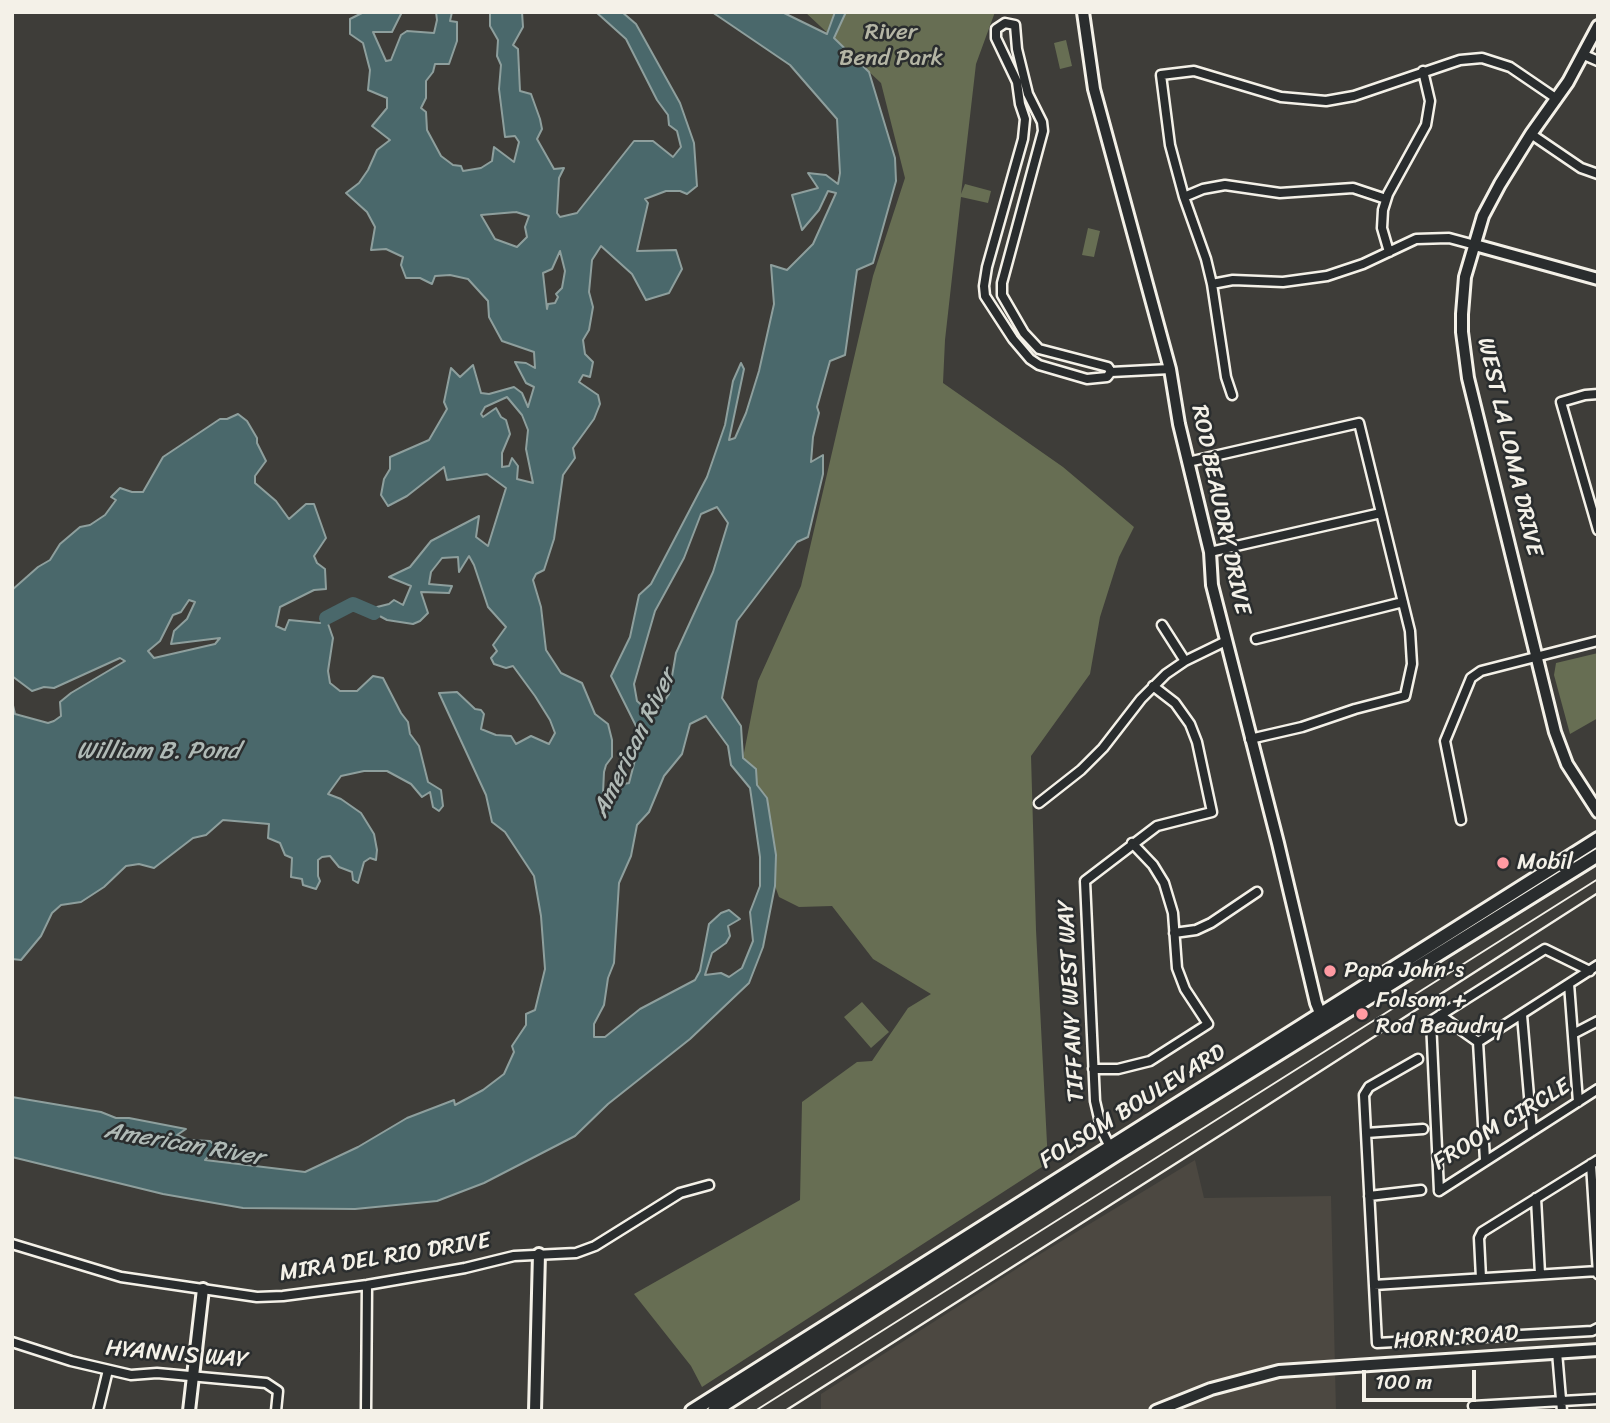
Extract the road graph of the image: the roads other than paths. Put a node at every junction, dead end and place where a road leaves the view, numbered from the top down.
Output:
1 (1083, 12) edge
2 (1598, 26) edge
3 (1584, 55) junction
4 (1598, 61) edge
5 (1423, 71) junction
6 (1557, 99) junction
7 (1531, 134) junction
8 (1021, 146) junction
9 (1038, 150) junction
10 (1598, 174) edge
11 (1184, 197) junction
12 (1386, 199) junction
13 (1475, 245) junction
14 (1389, 252) junction
15 (1598, 279) edge
16 (1212, 284) junction
17 (1170, 369) junction
18 (1111, 372) junction
19 (1598, 394) edge
20 (1232, 395) dead end
21 (1188, 462) junction
22 (1381, 513) junction
23 (1598, 530) edge
24 (1210, 552) junction
25 (1403, 602) junction
26 (1162, 625) dead end
27 (1256, 639) dead end
28 (1598, 640) edge
29 (1226, 641) junction
30 (1536, 656) junction
31 (1185, 661) junction
32 (1153, 686) junction
33 (1250, 739) junction
34 (1039, 803) dead end
35 (1598, 812) edge
36 (1461, 820) dead end
37 (1598, 839) edge
38 (1132, 843) junction
39 (1598, 855) edge
40 (1257, 892) dead end
41 (1495, 902) junction
42 (1174, 933) junction
43 (1460, 940) junction
44 (1598, 965) edge
45 (1590, 971) junction
46 (1569, 984) junction
47 (1440, 1015) junction
48 (1522, 1015) junction
49 (1323, 1019) junction
50 (1598, 1021) edge
51 (1573, 1034) junction
52 (1478, 1042) junction
53 (1418, 1059) dead end
54 (1093, 1069) junction
55 (1598, 1089) edge
56 (1578, 1102) junction
57 (1423, 1129) dead end
58 (1532, 1131) junction
59 (1366, 1133) junction
60 (1112, 1151) junction
61 (1485, 1160) junction
62 (1595, 1162) edge
63 (709, 1185) dead end
64 (1422, 1190) dead end
65 (1369, 1196) junction
66 (1536, 1198) junction
67 (12, 1244) edge
68 (539, 1254) junction
69 (1598, 1273) edge
70 (1540, 1274) junction
71 (1481, 1278) junction
72 (367, 1285) junction
73 (1374, 1286) junction
74 (203, 1289) junction
75 (1598, 1328) edge
76 (12, 1342) edge
77 (797, 1344) junction
78 (1598, 1350) edge
79 (1557, 1352) junction
80 (108, 1370) junction
81 (194, 1377) junction
82 (754, 1385) junction
83 (1598, 1399) edge
84 (1179, 1406) edge
85 (1473, 1406) dead end
86 (1562, 1406) edge
87 (1501, 1408) edge
88 (98, 1411) edge
89 (189, 1411) edge
90 (276, 1411) edge
91 (366, 1411) edge
92 (535, 1411) edge
93 (692, 1411) edge
94 (714, 1411) edge
95 (1156, 1411) edge

1 - 17 street, ROD BEAUDRY DRIVE
2 - 3 street, WEST LA LOMA DRIVE
3 - 4 street
3 - 6 street, WEST LA LOMA DRIVE
5 - 6 street
5 - 11 street
5 - 12 street
6 - 7 street, WEST LA LOMA DRIVE
7 - 10 street
7 - 13 street, WEST LA LOMA DRIVE
8 - 9 street
8 - 9 street
8 - 18 street
9 - 18 street
11 - 12 street
11 - 16 street
12 - 14 street
13 - 14 street
13 - 15 street
13 - 30 street, WEST LA LOMA DRIVE
14 - 16 street
16 - 20 street
17 - 18 street
17 - 21 street, ROD BEAUDRY DRIVE
19 - 23 street
21 - 22 street
21 - 24 street, ROD BEAUDRY DRIVE
22 - 24 street
22 - 25 street
24 - 29 street, ROD BEAUDRY DRIVE
25 - 27 street
25 - 33 street
26 - 31 street
28 - 30 street
29 - 31 street
29 - 33 street, ROD BEAUDRY DRIVE
30 - 35 street, WEST LA LOMA DRIVE
30 - 36 street
31 - 32 street
32 - 34 street
32 - 38 street, TIFFANY WEST WAY
33 - 49 street, ROD BEAUDRY DRIVE
37 - 41 main road, FOLSOM BOULEVARD
38 - 42 street
38 - 54 street, TIFFANY WEST WAY
39 - 43 main road, FOLSOM BOULEVARD
40 - 42 street
41 - 43 main road
41 - 49 main road, FOLSOM BOULEVARD
42 - 54 street
43 - 49 main road, FOLSOM BOULEVARD
44 - 45 street
45 - 46 street
45 - 47 street
46 - 48 street
46 - 51 street
47 - 52 street
47 - 61 street, FROOM CIRCLE
48 - 52 street
48 - 58 street
49 - 60 main road, FOLSOM BOULEVARD
50 - 51 street
51 - 56 street
52 - 61 street
53 - 59 street
54 - 60 street, TIFFANY WEST WAY
55 - 56 street, FROOM CIRCLE
56 - 58 street, FROOM CIRCLE
57 - 59 street
58 - 61 street, FROOM CIRCLE
59 - 65 street
60 - 77 main road, FOLSOM BOULEVARD
60 - 82 main road, FOLSOM BOULEVARD
62 - 66 street
62 - 69 street
63 - 68 street, MIRA DEL RIO DRIVE
64 - 65 street
65 - 73 street
66 - 70 street
66 - 71 street
67 - 74 street, MIRA DEL RIO DRIVE
68 - 72 street, MIRA DEL RIO DRIVE
68 - 92 street
69 - 70 street
70 - 71 street
71 - 73 street
72 - 74 street, MIRA DEL RIO DRIVE
72 - 91 street
73 - 75 street
74 - 81 street
76 - 80 street, HYANNIS WAY
77 - 82 main road
77 - 93 main road, FOLSOM BOULEVARD
78 - 79 street, HORN ROAD
79 - 84 street, HORN ROAD
79 - 86 street
80 - 81 street, HYANNIS WAY
80 - 88 street
81 - 89 street
81 - 90 street, HYANNIS WAY
82 - 94 main road, FOLSOM BOULEVARD
83 - 86 street
84 - 95 street, HORN ROAD
85 - 87 street
86 - 87 street

